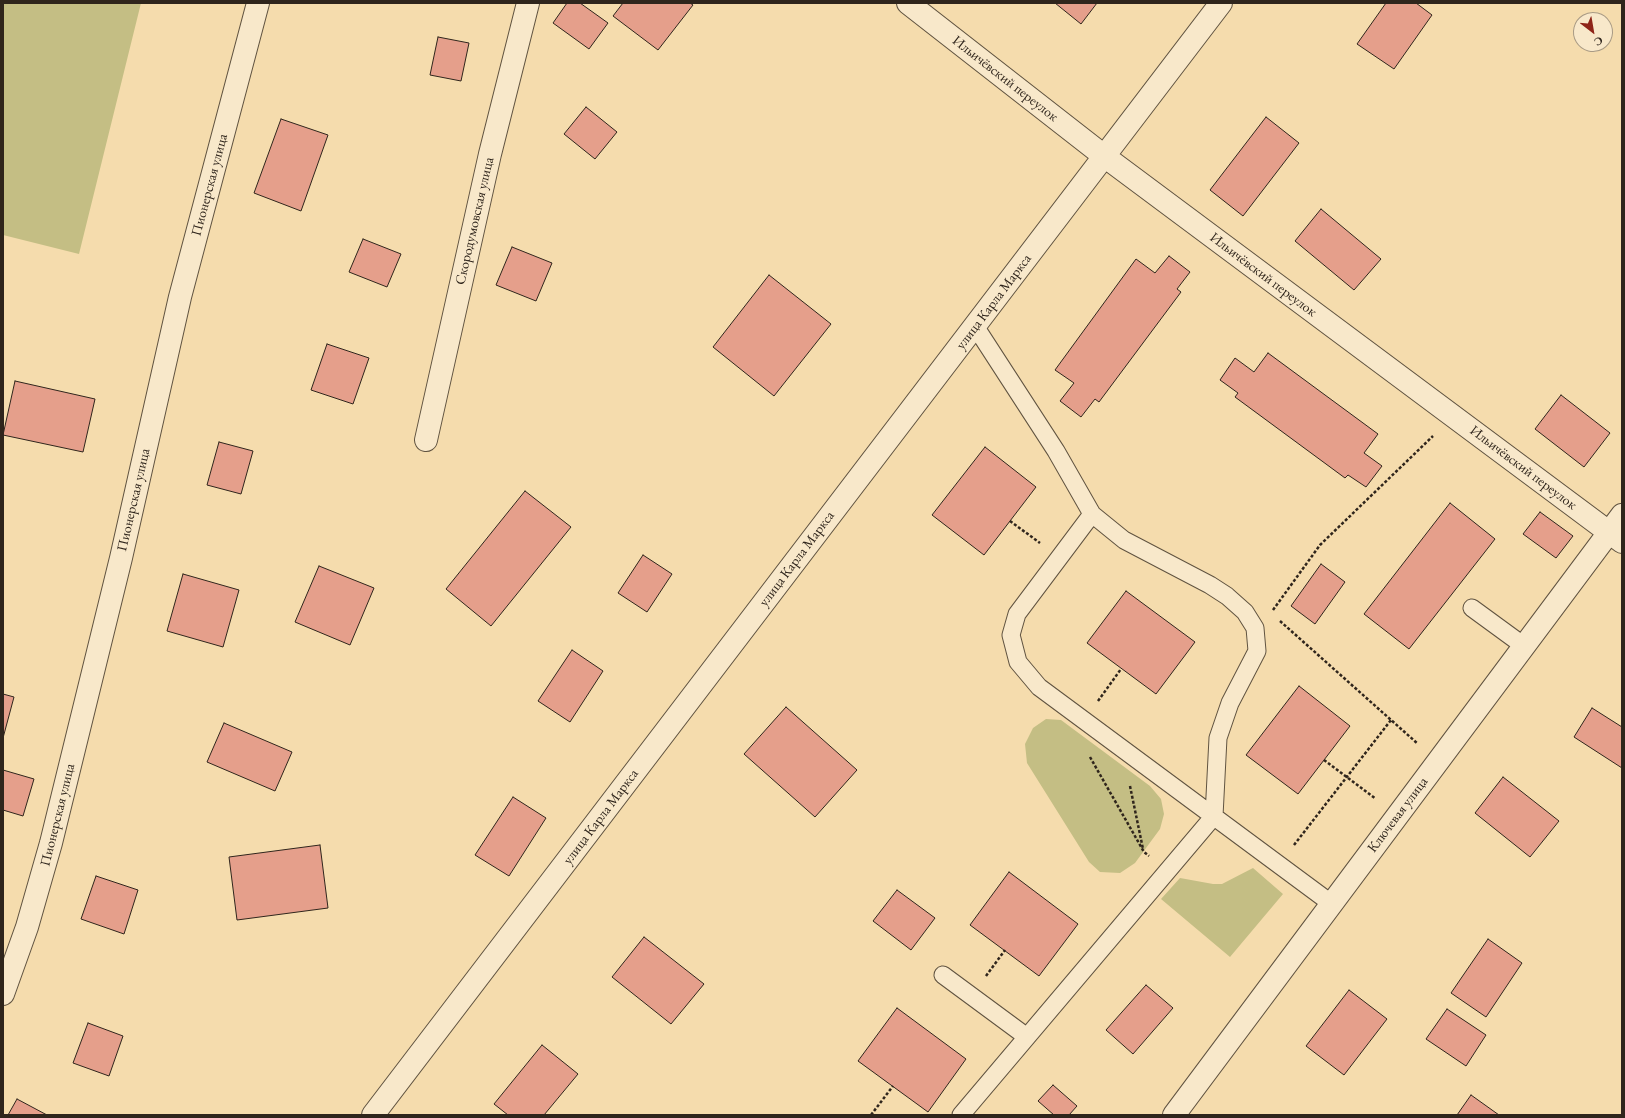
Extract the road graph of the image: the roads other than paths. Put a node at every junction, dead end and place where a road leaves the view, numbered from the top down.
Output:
1 (258, 3) edge
2 (528, 3) edge
3 (908, 3) edge
4 (1222, 3) edge
5 (1104, 156) junction
6 (975, 326) junction
7 (426, 440) dead end
8 (1092, 514) junction
9 (1622, 514) edge
10 (1616, 537) edge
11 (1472, 608) dead end
12 (1524, 646) junction
13 (1214, 816) junction
14 (1332, 904) junction
15 (943, 975) dead end
16 (3, 994) edge
17 (1027, 1037) junction
18 (373, 1115) edge
19 (962, 1115) edge
20 (1174, 1115) edge

1 - 16 street, Пионерская улица
2 - 7 street, Скородумовская улица
3 - 5 street, Ильичёвский переулок
4 - 5 street, улица Карла Маркса
5 - 6 street, улица Карла Маркса
5 - 10 street, Ильичёвский переулок
6 - 8 lane
6 - 18 street, улица Карла Маркса
8 - 13 lane
8 - 13 lane
9 - 10 street, Ключевая улица
10 - 12 street, Ключевая улица
11 - 12 lane
12 - 14 street, Ключевая улица
13 - 14 lane
13 - 17 lane
14 - 20 street, Ключевая улица
15 - 17 lane
17 - 19 lane

